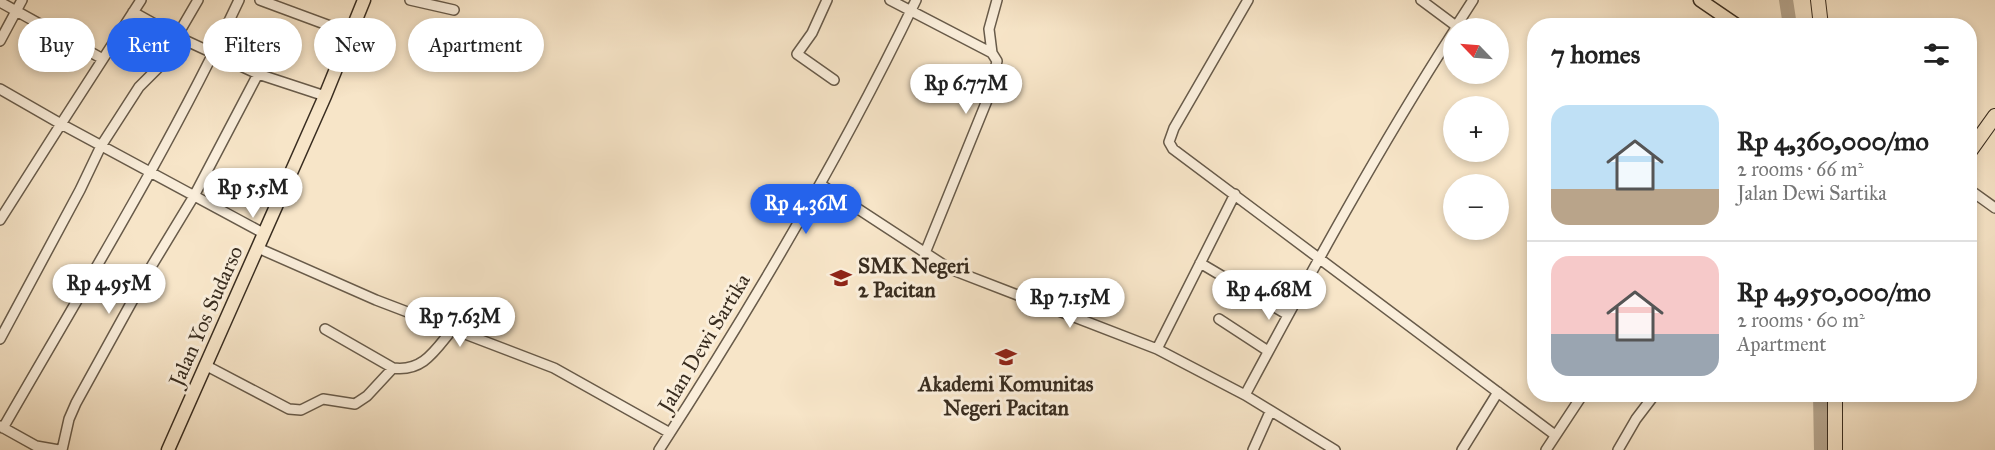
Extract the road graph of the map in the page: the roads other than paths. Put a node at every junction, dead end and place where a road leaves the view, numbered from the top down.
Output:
1 (21, 0) edge
2 (141, 0) edge
3 (198, 0) edge
4 (239, 0) edge
5 (260, 0) edge
6 (364, 0) edge
7 (410, 0) edge
8 (827, 0) edge
9 (890, 0) edge
10 (916, 0) edge
11 (997, 0) edge
12 (1248, 0) edge
13 (1420, 0) edge
14 (1473, 0) edge
15 (1700, 0) edge
16 (0, 2) edge
17 (16, 10) junction
18 (454, 10) dead end
19 (910, 11) junction
20 (133, 12) junction
21 (144, 18) edge
22 (188, 18) edge
23 (230, 18) edge
24 (355, 18) edge
25 (1462, 18) edge
26 (1726, 18) edge
27 (1443, 19) edge
28 (314, 20) edge
29 (0, 41) edge
30 (1443, 48) edge
31 (992, 53) junction
32 (101, 58) junction
33 (155, 72) edge
34 (204, 72) edge
35 (253, 72) edge
36 (334, 72) edge
37 (258, 74) junction
38 (834, 80) dead end
39 (0, 89) edge
40 (325, 96) junction
41 (1995, 116) edge
42 (61, 124) junction
43 (1977, 141) edge
44 (101, 146) junction
45 (149, 172) junction
46 (820, 184) junction
47 (1235, 194) junction
48 (1977, 195) edge
49 (194, 196) junction
50 (1995, 208) edge
51 (0, 220) edge
52 (263, 233) junction
53 (258, 248) junction
54 (925, 254) junction
55 (1318, 259) junction
56 (1200, 263) junction
57 (1288, 315) junction
58 (1219, 319) dead end
59 (326, 329) dead end
60 (451, 331) junction
61 (0, 339) edge
62 (1157, 350) junction
63 (1268, 351) junction
64 (205, 365) junction
65 (393, 368) junction
66 (1498, 392) junction
67 (1245, 395) junction
68 (1578, 402) edge
69 (1649, 402) edge
70 (1834, 402) edge
71 (1270, 412) junction
72 (2, 427) edge
73 (670, 433) junction
74 (1556, 435) junction
75 (36, 448) edge
76 (61, 450) edge
77 (168, 450) edge
78 (659, 450) edge
79 (1253, 450) edge
80 (1335, 450) edge
81 (1462, 450) edge
82 (1545, 450) edge
83 (1618, 450) edge
84 (1835, 450) edge

1 - 17 street
2 - 20 street
3 - 22 street
4 - 23 street
5 - 28 street
6 - 24 main road, Jalan Yos Sudarso
7 - 18 street
8 - 38 street
9 - 19 street
10 - 19 street, Jalan Dewi Sartika
11 - 31 street
12 - 47 street
13 - 27 street
14 - 25 street
15 - 26 main road
16 - 17 street
17 - 29 street
17 - 32 street
19 - 31 street
19 - 46 street, Jalan Dewi Sartika
20 - 21 street
20 - 32 street
30 - 55 street
31 - 54 street
32 - 42 street
33 - 44 street
34 - 45 street
35 - 37 street
36 - 40 main road, Jalan Yos Sudarso
37 - 40 street
37 - 49 street
39 - 42 street
40 - 52 main road, Jalan Yos Sudarso
41 - 43 highway
42 - 44 street
42 - 51 street
44 - 45 street
44 - 61 street
45 - 49 street
45 - 72 street
46 - 54 street
46 - 73 street, Jalan Dewi Sartika
47 - 55 street
47 - 56 street
48 - 50 street
49 - 52 street
49 - 76 street
52 - 53 main road, Jalan Yos Sudarso
53 - 60 street
53 - 64 main road, Jalan Yos Sudarso
54 - 62 street
55 - 57 street
55 - 66 street
56 - 57 street
56 - 62 street
57 - 63 street
58 - 63 street
59 - 65 street
60 - 65 street
60 - 73 street
62 - 67 street
63 - 67 street
64 - 65 street
64 - 77 main road, Jalan Yos Sudarso
66 - 74 street
66 - 81 street
67 - 71 street
68 - 74 street
69 - 83 street
70 - 84 highway
71 - 79 street
71 - 80 street
72 - 75 street
73 - 78 street, Jalan Dewi Sartika
74 - 82 street
75 - 76 street

